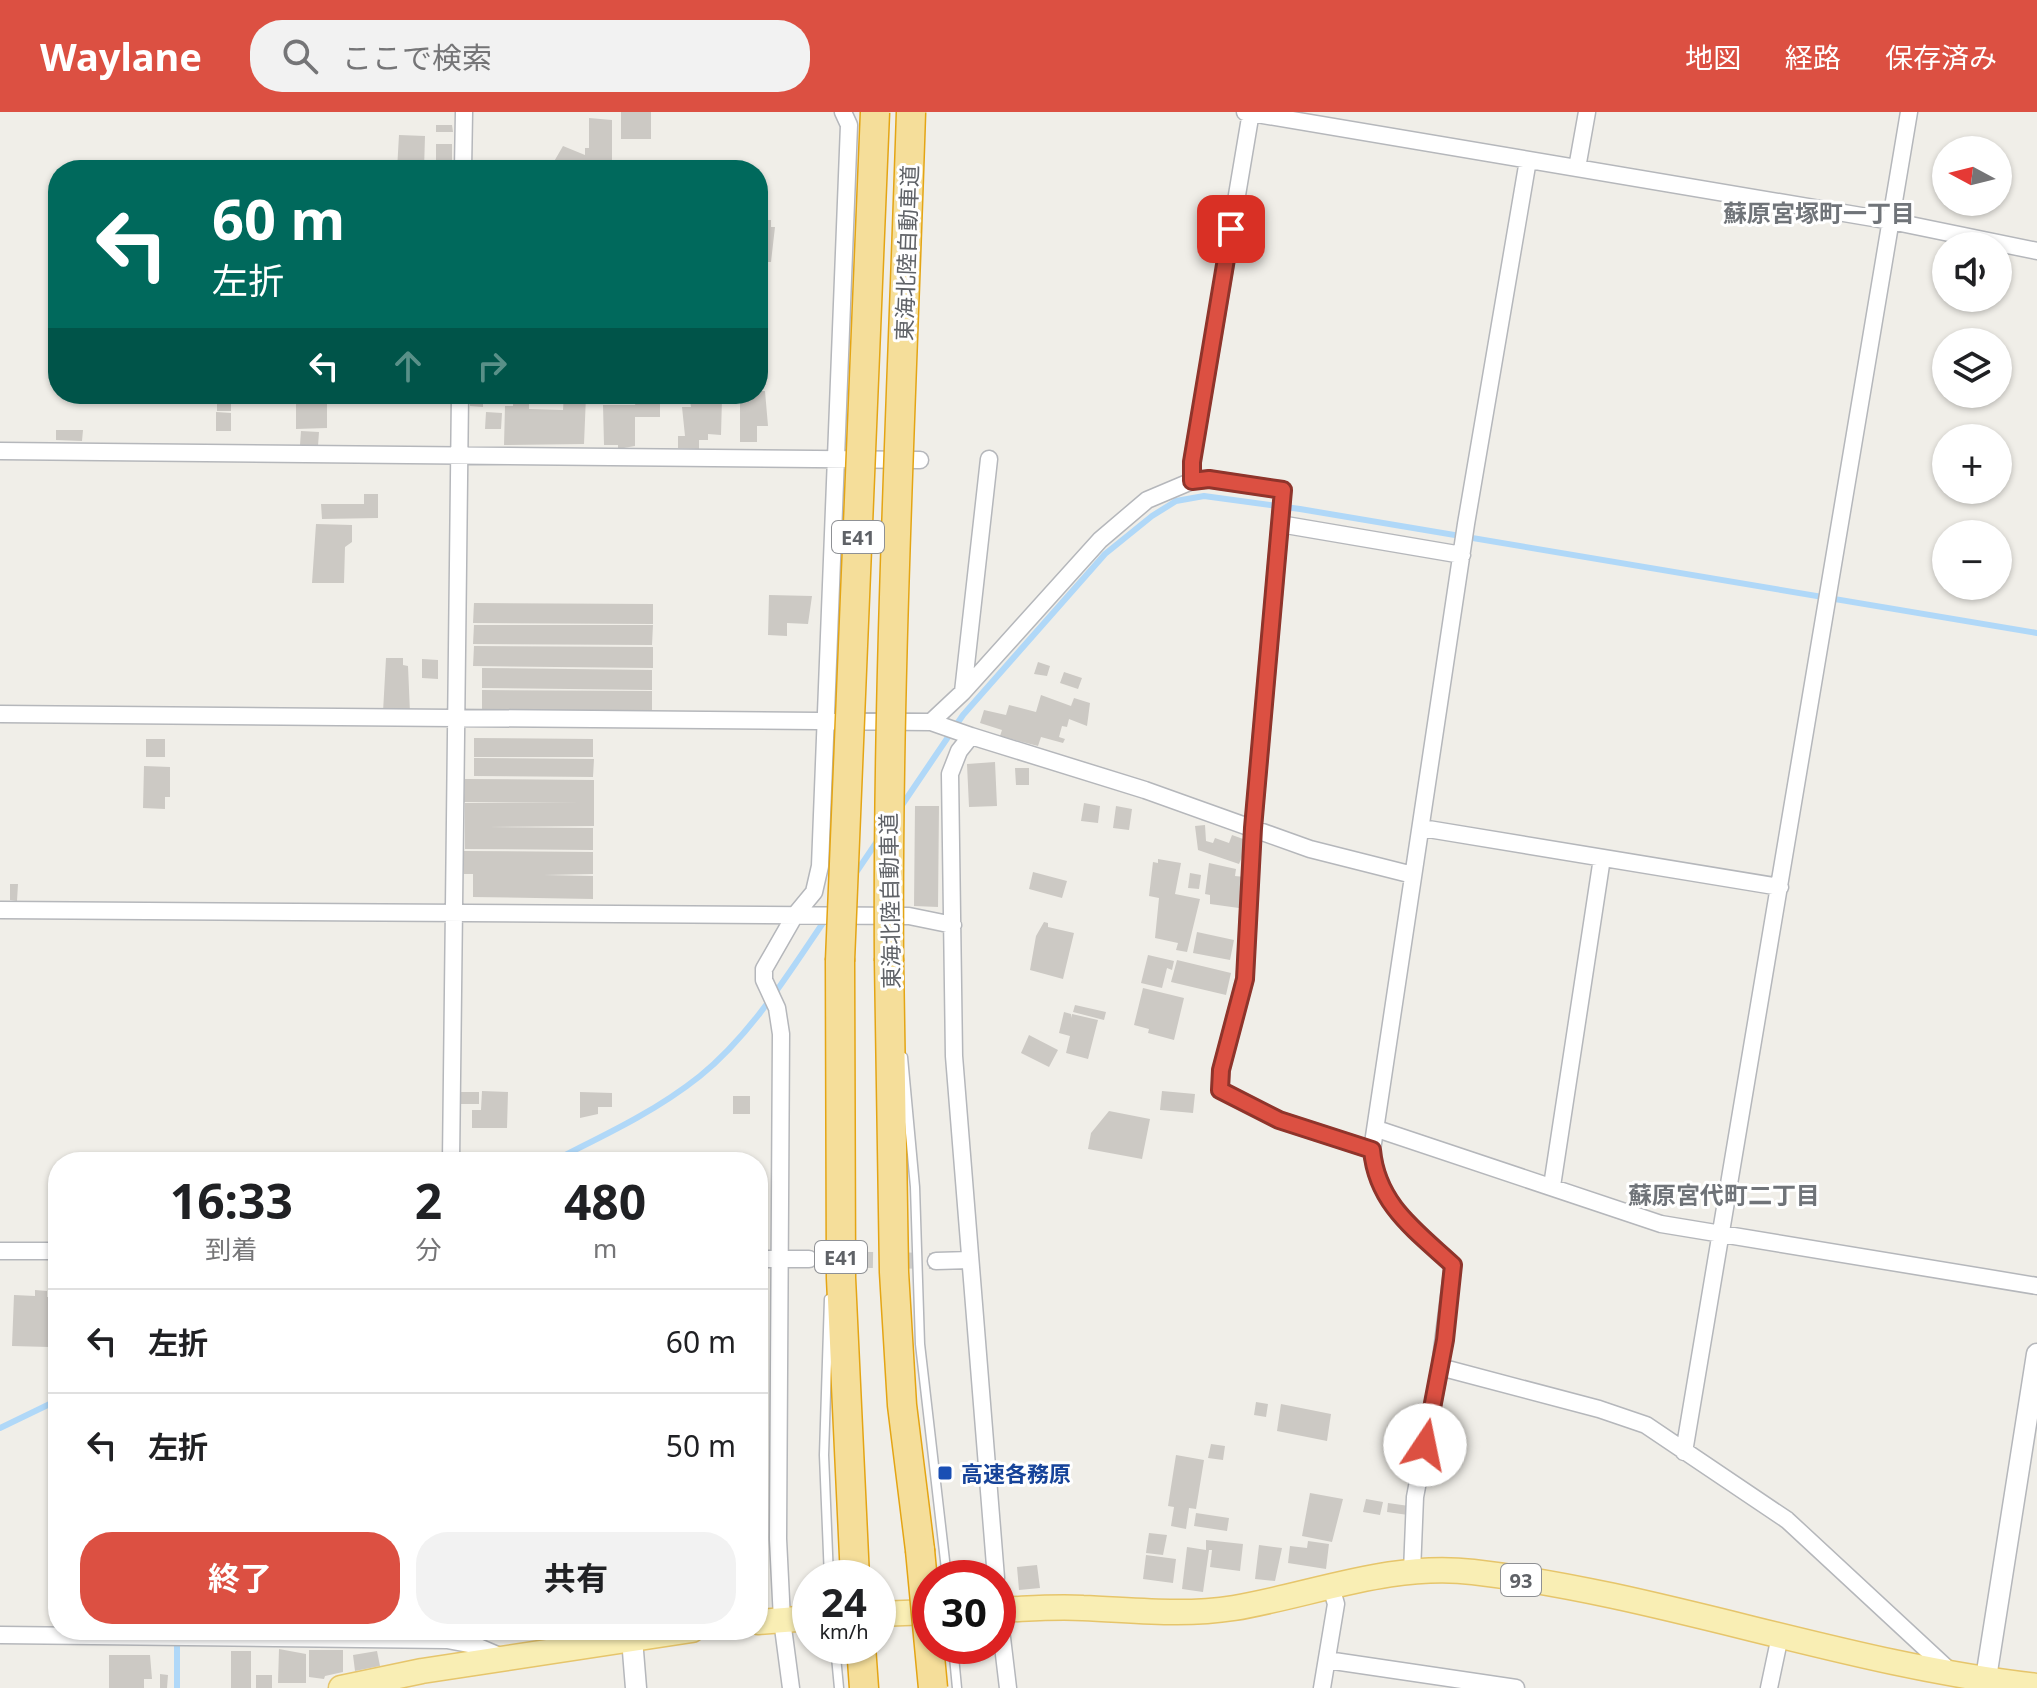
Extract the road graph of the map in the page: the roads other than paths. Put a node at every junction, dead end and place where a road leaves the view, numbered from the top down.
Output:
1 (464, 112) edge
2 (843, 112) edge
3 (875, 112) edge
4 (911, 112) edge
5 (1249, 112) edge
6 (1587, 112) edge
7 (1909, 112) edge
8 (463, 160) edge
9 (1528, 160) junction
10 (1577, 168) junction
11 (1891, 221) junction
12 (2037, 251) edge
13 (460, 404) edge
14 (0, 451) edge
15 (459, 453) junction
16 (837, 459) junction
17 (989, 459) dead end
18 (920, 460) dead end
19 (1192, 481) junction
20 (1281, 511) junction
21 (1462, 555) junction
22 (963, 692) junction
23 (0, 714) edge
24 (458, 720) junction
25 (823, 721) junction
26 (934, 723) junction
27 (966, 734) junction
28 (1253, 828) junction
29 (1422, 828) junction
30 (1602, 858) junction
31 (1413, 875) junction
32 (1780, 887) junction
33 (0, 910) edge
34 (454, 912) junction
35 (802, 915) junction
36 (953, 925) junction
37 (889, 990) junction
38 (1377, 1129) junction
39 (1372, 1150) junction
40 (451, 1152) edge
41 (840, 1166) junction
42 (1552, 1186) junction
43 (1723, 1233) junction
44 (0, 1251) edge
45 (48, 1251) edge
46 (768, 1259) edge
47 (782, 1259) junction
48 (809, 1259) tunnel mouth
49 (970, 1260) junction
50 (936, 1261) tunnel mouth
51 (830, 1270) dead end
52 (829, 1285) dead end
53 (2037, 1286) edge
54 (2037, 1354) edge
55 (1440, 1367) junction
56 (1684, 1452) junction
57 (828, 1560) edge
58 (854, 1560) edge
59 (945, 1560) edge
60 (995, 1560) edge
61 (1412, 1572) junction
62 (1331, 1587) junction
63 (1016, 1608) edge
64 (792, 1619) edge
65 (770, 1621) edge
66 (0, 1635) edge
67 (48, 1635) edge
68 (1780, 1636) junction
69 (460, 1640) edge
70 (625, 1640) edge
71 (632, 1640) edge
72 (504, 1658) junction
73 (1327, 1660) junction
74 (837, 1664) edge
75 (862, 1664) edge
76 (955, 1664) edge
77 (1005, 1664) edge
78 (1951, 1672) junction
79 (1985, 1683) edge
80 (2037, 1686) edge
81 (341, 1688) edge
82 (636, 1688) edge
83 (791, 1688) edge
84 (839, 1688) edge
85 (864, 1688) edge
86 (933, 1688) edge
87 (957, 1688) edge
88 (1008, 1688) edge
89 (1322, 1688) edge
90 (1516, 1688) edge
91 (1769, 1688) edge

1 - 8 street
2 - 16 street
3 - 41 highway, 東海北陸自動車道 / E41, bridge
4 - 37 highway, 東海北陸自動車道 / E41, bridge
5 - 9 street
5 - 19 street
6 - 10 street
7 - 11 street
9 - 10 street
9 - 21 street
10 - 11 street
11 - 12 street
11 - 32 street
13 - 15 street
14 - 15 street
15 - 16 street
15 - 24 street
16 - 18 street
16 - 25 street
17 - 22 street
19 - 20 street
19 - 22 street
20 - 21 street
20 - 28 street
21 - 29 street
22 - 26 street
23 - 24 street
24 - 25 street
24 - 34 street
25 - 26 street
25 - 35 street
26 - 27 street
27 - 28 street
27 - 36 street
28 - 31 street
28 - 39 street
29 - 30 street
29 - 31 street
30 - 32 street
30 - 42 street
31 - 38 street
32 - 43 street
33 - 34 street
34 - 35 street
34 - 40 street
35 - 36 street
35 - 47 street
36 - 49 street
37 - 59 lane
37 - 86 highway, 東海北陸自動車道 / E41, bridge
38 - 39 street
38 - 42 street
39 - 55 street
41 - 51 lane
41 - 58 highway, 東海北陸自動車道 / E41
42 - 43 street
43 - 53 street
43 - 56 street
44 - 45 street
46 - 47 street
47 - 48 street
47 - 65 street
49 - 50 street
49 - 60 street
52 - 57 lane
54 - 79 street
55 - 56 street
55 - 61 street
56 - 78 street
61 - 62 main road, 93
61 - 68 main road, 93
62 - 63 main road, 93
62 - 73 street
64 - 65 main road
65 - 83 street
66 - 67 street
68 - 78 main road, 93
68 - 91 street
69 - 72 street
70 - 72 main road
71 - 82 street
72 - 81 main road
73 - 89 street
73 - 90 street
74 - 84 lane
75 - 85 highway
76 - 87 lane
77 - 88 street
78 - 79 main road, 93
79 - 80 main road, 93

